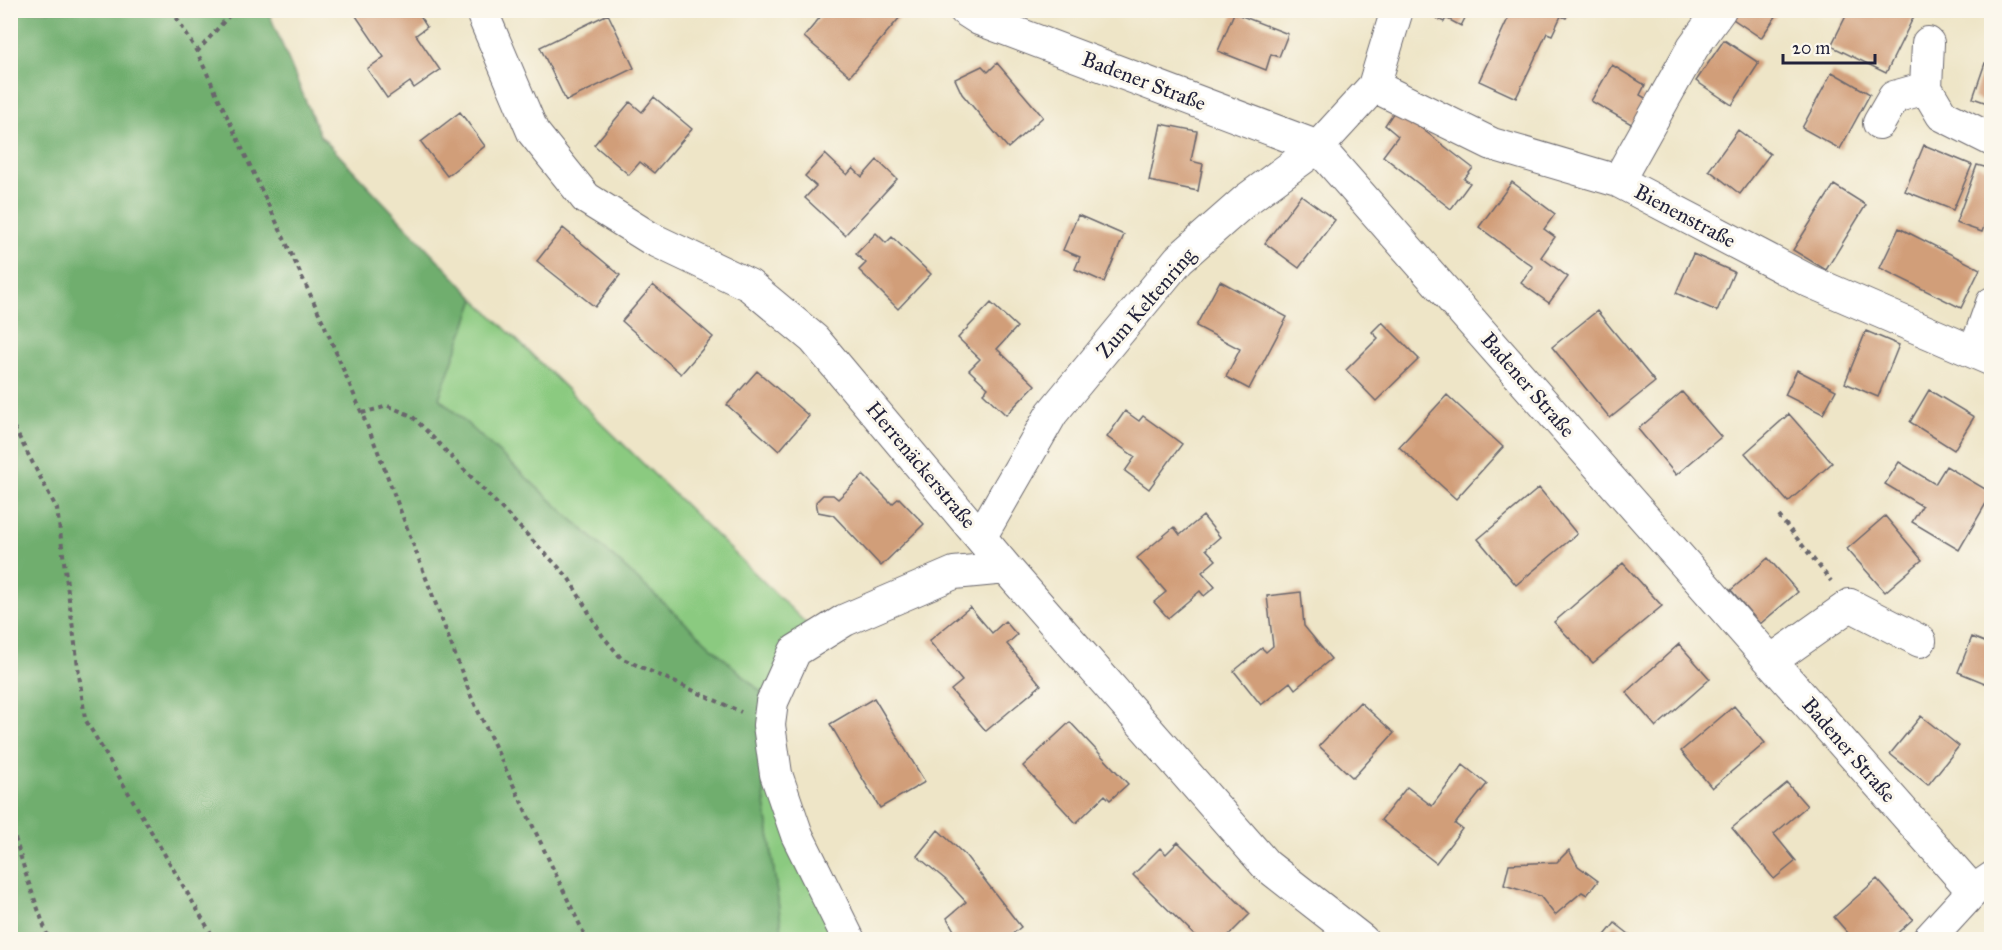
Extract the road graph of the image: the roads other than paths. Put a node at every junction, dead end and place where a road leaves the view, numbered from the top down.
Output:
1 (481, 10) edge
2 (966, 10) edge
3 (1397, 10) edge
4 (1720, 10) edge
5 (1928, 43) dead end
6 (1374, 87) junction
7 (1926, 88) junction
8 (1879, 123) dead end
9 (1992, 140) edge
10 (1318, 147) junction
11 (1618, 181) junction
12 (1992, 303) edge
13 (1983, 355) edge
14 (981, 536) junction
15 (1006, 568) junction
16 (1920, 641) dead end
17 (1771, 661) junction
18 (1982, 884) edge
19 (849, 939) edge
20 (1362, 939) edge
21 (1928, 939) edge

1 - 14 street, Herrenäckerstraße
2 - 10 street, Badener Straße
3 - 6 street, Zum Keltenring
4 - 11 street
5 - 7 street
6 - 10 street, Zum Keltenring
6 - 11 street, Bienenstraße
7 - 8 street
7 - 9 street
10 - 14 street, Zum Keltenring
10 - 17 street, Badener Straße
11 - 13 street, Bienenstraße
12 - 13 street
14 - 15 street, Herrenäckerstraße
15 - 19 street
15 - 20 street, Herrenäckerstraße
16 - 17 street
17 - 18 street, Badener Straße
18 - 21 street

